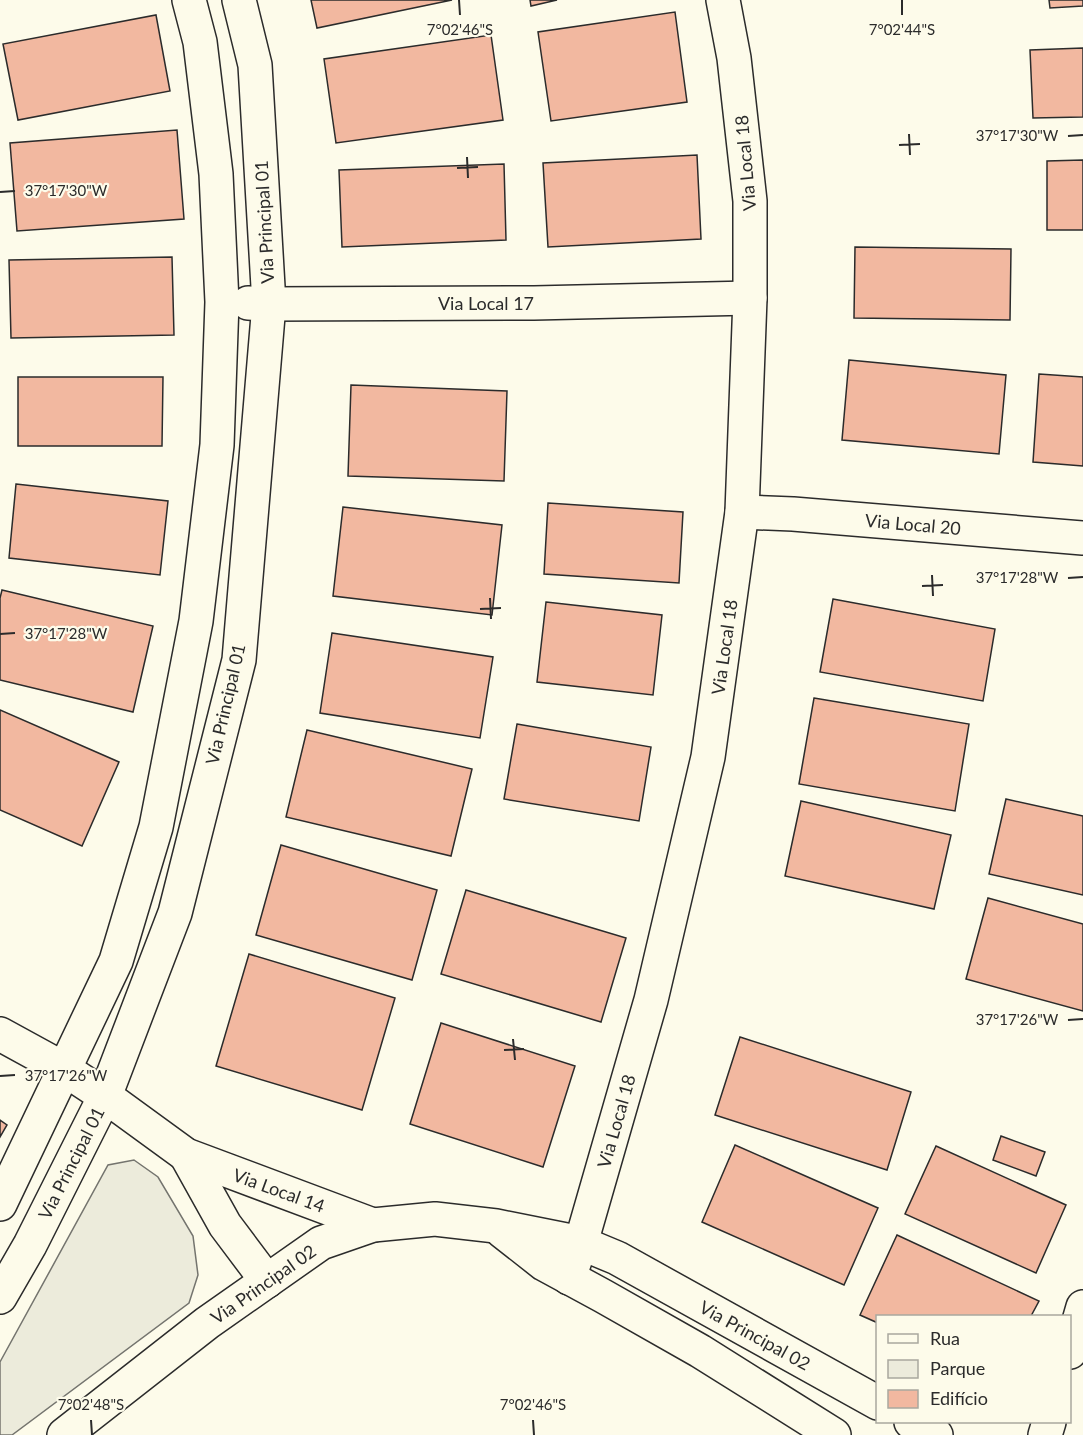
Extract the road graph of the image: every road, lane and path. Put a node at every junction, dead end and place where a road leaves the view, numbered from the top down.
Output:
1 (189, 0) edge
2 (239, 0) edge
3 (723, 0) edge
4 (750, 298) junction
5 (222, 302) junction
6 (269, 304) junction
7 (742, 513) junction
8 (1083, 538) edge
9 (0, 1034) edge
10 (64, 1069) junction
11 (105, 1096) junction
12 (186, 1155) junction
13 (0, 1204) edge
14 (373, 1225) junction
15 (496, 1226) junction
16 (581, 1244) junction
17 (569, 1278) junction
18 (267, 1281) junction
19 (0, 1297) edge
20 (1083, 1307) edge
21 (1071, 1349) edge
22 (876, 1402) edge
23 (913, 1423) edge
24 (64, 1435) edge
25 (834, 1435) edge
26 (936, 1435) edge

1 - 5 street
2 - 6 street, Via Principal 01
3 - 4 street, Via Local 18
4 - 6 street, Via Local 17
4 - 7 street, Via Local 18
5 - 6 street, Via Local 17
5 - 10 street
6 - 11 street, Via Principal 01
7 - 8 street, Via Local 20
7 - 16 street, Via Local 18
9 - 10 street, Via Local 14
10 - 11 street, Via Local 14
10 - 13 street
11 - 12 street, Via Local 14
11 - 19 street, Via Principal 01
12 - 14 street, Via Local 14
12 - 18 street, Via Local 14
14 - 15 street, Via Principal 02
14 - 18 street, Via Principal 02
15 - 16 street, Via Principal 02
15 - 17 street
16 - 17 street, Via Local 18
16 - 22 street, Via Principal 02
17 - 25 street
18 - 24 street, Via Principal 02
20 - 21 street
23 - 26 street

